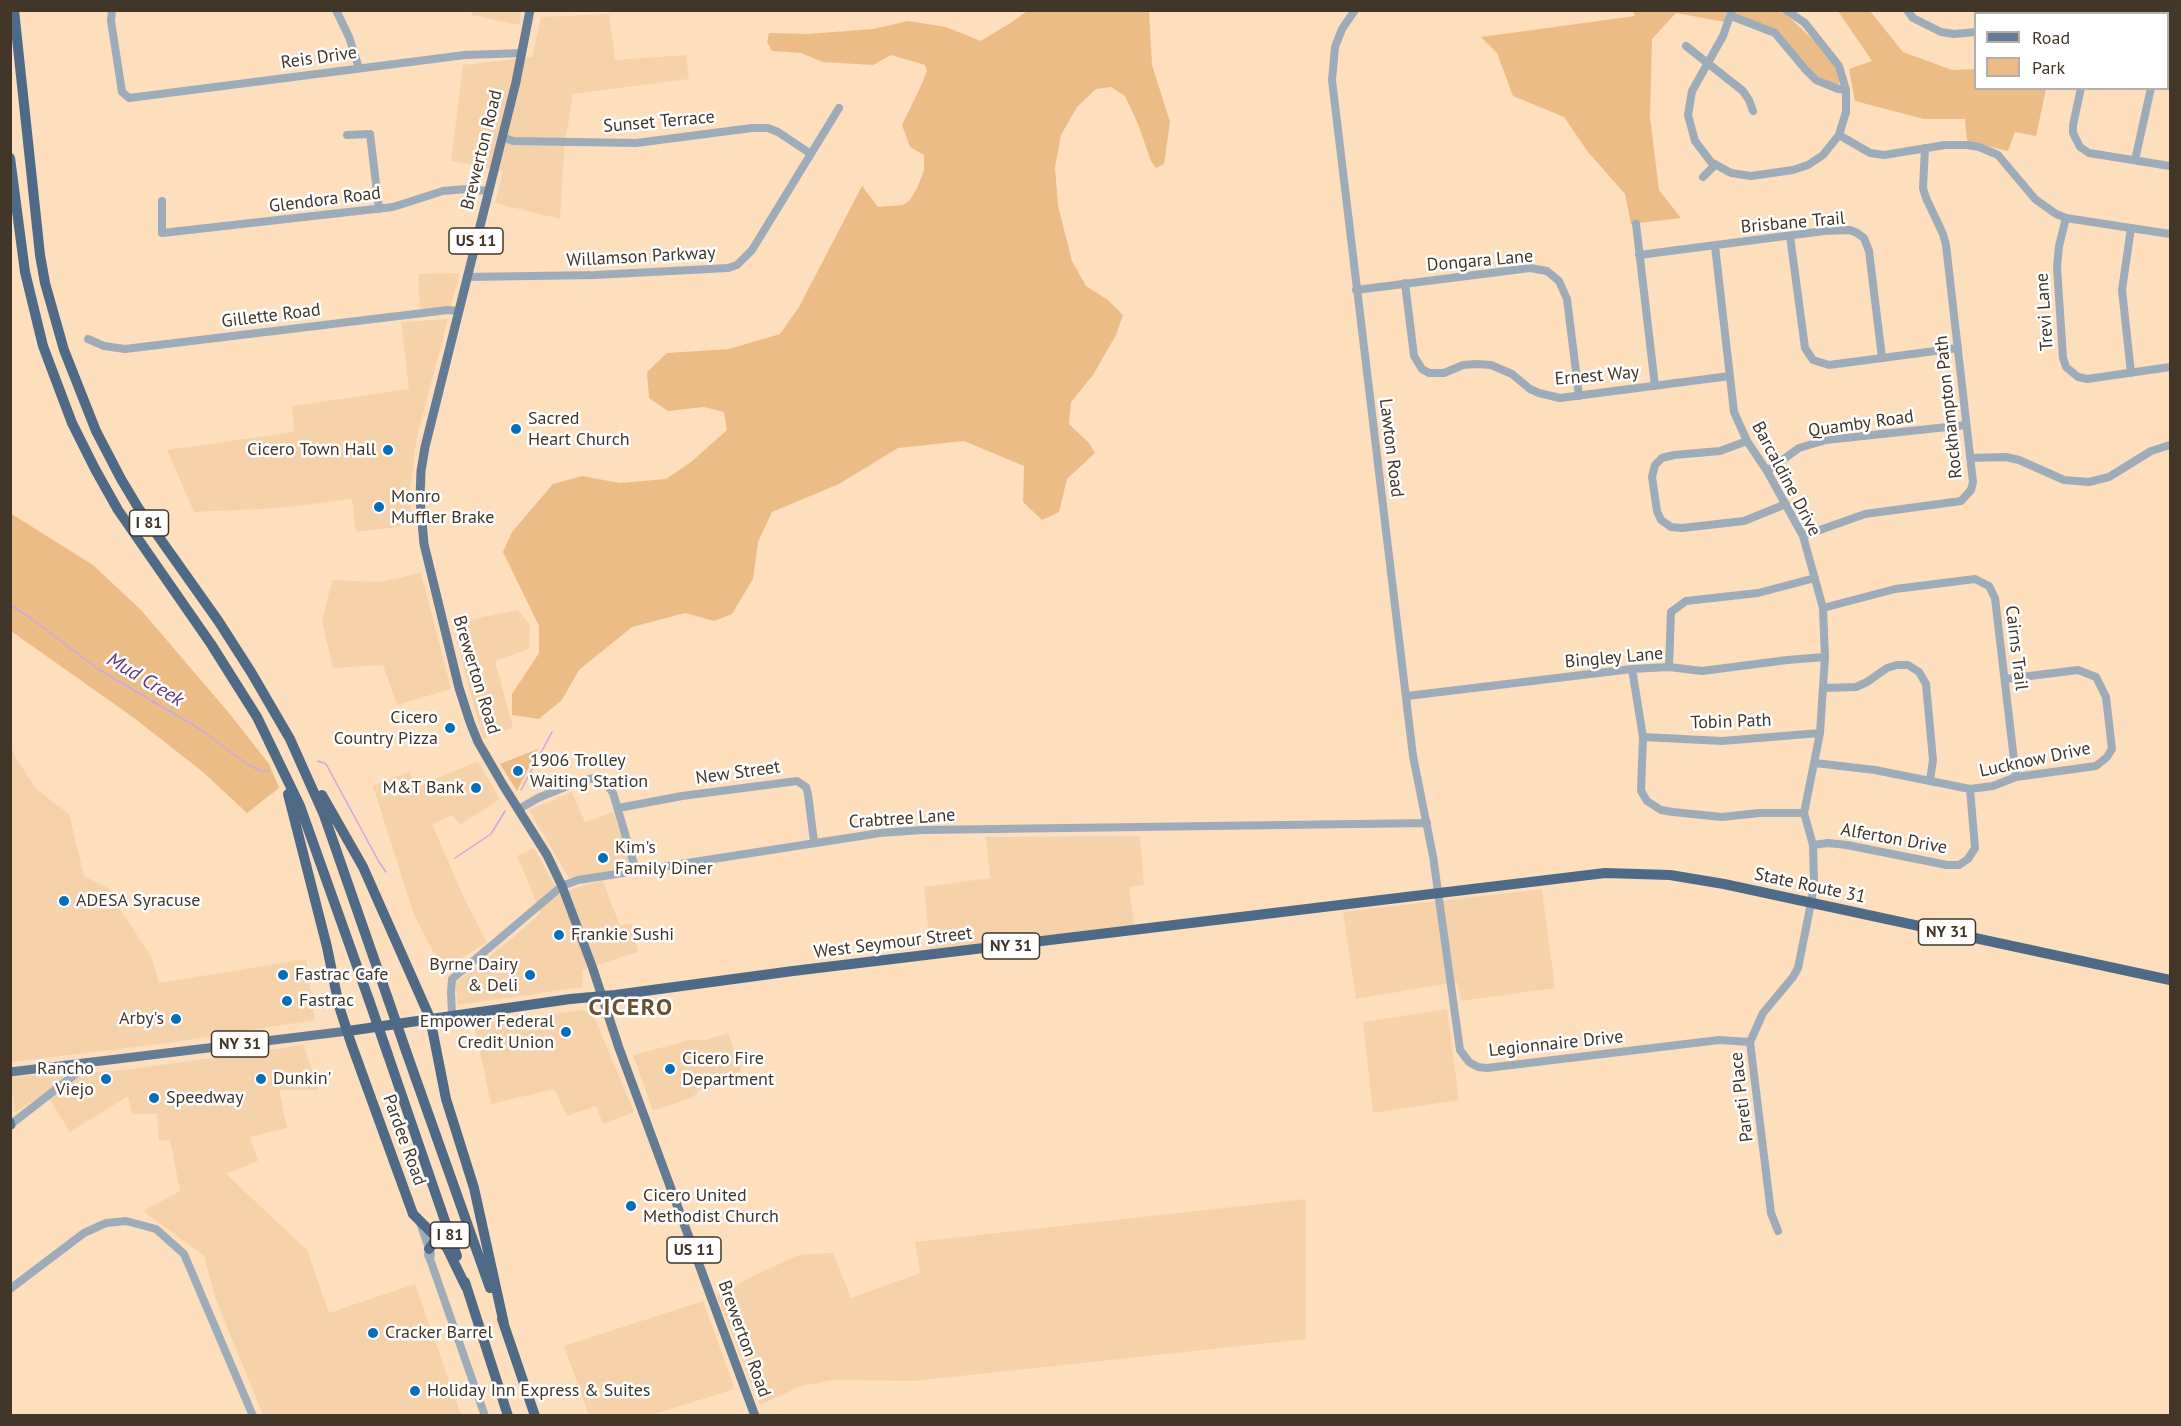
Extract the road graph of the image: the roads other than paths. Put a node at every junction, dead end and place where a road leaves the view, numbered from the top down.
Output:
1 (14, 10) edge
2 (111, 10) edge
3 (336, 10) edge
4 (530, 10) edge
5 (1355, 10) edge
6 (1786, 10) edge
7 (1906, 10) edge
8 (1731, 13) edge
9 (1974, 32) edge
10 (1686, 46) dead end
11 (522, 53) junction
12 (1707, 63) junction
13 (359, 68) junction
14 (1846, 90) junction
15 (2081, 90) edge
16 (2151, 90) edge
17 (839, 108) dead end
18 (1753, 111) dead end
19 (346, 135) dead end
20 (1839, 135) junction
21 (502, 137) junction
22 (1925, 148) junction
23 (811, 154) junction
24 (10, 158) edge
25 (2135, 160) junction
26 (1715, 165) junction
27 (2170, 166) edge
28 (1703, 177) dead end
29 (489, 191) junction
30 (162, 201) dead end
31 (379, 209) junction
32 (2066, 218) junction
33 (1636, 224) dead end
34 (2131, 228) junction
35 (2170, 234) edge
36 (1790, 236) junction
37 (1714, 246) junction
38 (1639, 255) junction
39 (467, 277) junction
40 (1405, 283) junction
41 (1356, 290) junction
42 (459, 311) junction
43 (88, 339) dead end
44 (1958, 348) junction
45 (1882, 358) junction
46 (2170, 367) edge
47 (2131, 373) junction
48 (1730, 376) junction
49 (1655, 386) junction
50 (1579, 396) junction
51 (1966, 425) junction
52 (1747, 441) junction
53 (2170, 444) edge
54 (1970, 458) junction
55 (1767, 471) junction
56 (1785, 504) junction
57 (1803, 536) junction
58 (1815, 578) junction
59 (1823, 608) junction
60 (1825, 657) junction
61 (1669, 667) junction
62 (1632, 669) junction
63 (2005, 679) junction
64 (1823, 688) junction
65 (1407, 696) junction
66 (1820, 733) junction
67 (1643, 737) junction
68 (279, 762) junction
69 (1815, 763) junction
70 (305, 771) junction
71 (2016, 777) junction
72 (1930, 781) junction
73 (1970, 789) junction
74 (618, 808) junction
75 (519, 809) junction
76 (1804, 813) junction
77 (1428, 823) junction
78 (814, 842) junction
79 (1813, 845) junction
80 (636, 871) junction
81 (562, 886) junction
82 (1438, 892) junction
83 (1811, 903) junction
84 (2170, 980) edge
85 (602, 996) junction
86 (452, 1014) junction
87 (430, 1018) junction
88 (350, 1030) junction
89 (1750, 1042) junction
90 (91, 1062) junction
91 (10, 1072) edge
92 (11, 1124) edge
93 (416, 1218) junction
94 (1778, 1230) dead end
95 (441, 1241) junction
96 (430, 1254) junction
97 (466, 1287) junction
98 (10, 1289) edge
99 (504, 1324) junction
100 (253, 1416) edge
101 (485, 1416) edge
102 (508, 1416) edge
103 (535, 1416) edge
104 (755, 1416) edge

1 - 70 highway, I 81
2 - 13 street, Reis Drive
3 - 13 street
4 - 11 main road, Brewerton Road / US 11
5 - 41 street, Lawton Road
6 - 14 street
7 - 9 street
8 - 12 street
8 - 14 street
10 - 12 street
11 - 13 street, Reis Drive
11 - 21 main road, Brewerton Road / US 11
12 - 18 street
12 - 26 street
14 - 20 street
15 - 25 street
16 - 25 street
17 - 23 street, Willamson Parkway
19 - 31 street
20 - 22 street
20 - 26 street
21 - 23 street, Sunset Terrace
21 - 29 main road, Brewerton Road / US 11
22 - 32 street
22 - 44 street, Rockhampton Path
23 - 39 street, Willamson Parkway
24 - 68 highway, I 81
25 - 27 street
26 - 28 street
29 - 31 street, Glendora Road
29 - 39 main road, Brewerton Road / US 11
30 - 31 street, Glendora Road
32 - 34 street
32 - 47 street, Trevi Lane
33 - 38 street
34 - 35 street
34 - 47 street
36 - 37 street, Brisbane Trail
36 - 45 street
36 - 45 street, Brisbane Trail
37 - 38 street, Brisbane Trail
37 - 48 street, Barcaldine Drive
38 - 49 street
39 - 42 main road, Brewerton Road / US 11
40 - 41 street, Dongara Lane
40 - 50 street, Ernest Way
40 - 50 street, Dongara Lane
41 - 65 street, Lawton Road
42 - 43 street, Gillette Road
42 - 75 main road, Brewerton Road / US 11
44 - 45 street
44 - 51 street, Rockhampton Path
46 - 47 street, Trevi Lane
48 - 49 street, Ernest Way
48 - 52 street, Barcaldine Drive
49 - 50 street, Ernest Way
51 - 54 street, Rockhampton Path
51 - 55 street, Quamby Road
52 - 55 street, Barcaldine Drive
52 - 56 street
53 - 54 street
54 - 57 street, Rockhampton Path
55 - 56 street, Barcaldine Drive
56 - 57 street, Barcaldine Drive
57 - 58 street, Barcaldine Drive
58 - 59 street, Barcaldine Drive
58 - 61 street
59 - 60 street, Barcaldine Drive
59 - 63 street, Cairns Trail
60 - 61 street, Bingley Lane
60 - 64 street, Barcaldine Drive
61 - 62 street, Bingley Lane
62 - 65 street, Bingley Lane
62 - 67 street
63 - 71 street, Cairns Trail
63 - 71 street, Lucknow Drive
64 - 66 street, Barcaldine Drive
64 - 72 street
65 - 77 street, Lawton Road
66 - 67 street, Tobin Path
66 - 69 street, Barcaldine Drive
67 - 76 street
68 - 88 highway, Pardee Road
68 - 97 highway, I 81, bridge
69 - 72 street
69 - 76 street, Barcaldine Drive
70 - 87 highway
70 - 99 highway, I 81, bridge
71 - 73 street, Lucknow Drive
72 - 73 street
73 - 79 street, Alferton Drive
74 - 75 street
74 - 78 street, New Street
74 - 80 street
75 - 81 main road, Brewerton Road / US 11
76 - 79 street, Barcaldine Drive
77 - 78 street, Crabtree Lane
77 - 82 street, Lawton Road
78 - 80 street, Crabtree Lane
79 - 83 street, Barcaldine Drive
80 - 81 street, Crabtree Lane
81 - 85 main road, Brewerton Road / US 11
81 - 86 street, Crabtree Lane
82 - 83 highway, State Route 31 / NY 31
82 - 85 highway, West Seymour Street / NY 31
82 - 89 street, Legionnaire Drive
83 - 84 highway, State Route 31 / NY 31
83 - 89 street, Pareti Place
85 - 86 highway, NY 31
85 - 104 main road, Brewerton Road / US 11
86 - 87 highway, NY 31
87 - 88 highway, NY 31
87 - 99 highway
88 - 90 main road, NY 31
88 - 93 highway, Pardee Road
89 - 94 street, Pareti Place
90 - 91 main road, NY 31
90 - 92 street
93 - 95 highway
93 - 96 street, Pardee Road
95 - 96 highway
95 - 97 highway
96 - 101 street, Pardee Road
97 - 102 highway, I 81
98 - 100 street
99 - 103 highway, I 81

